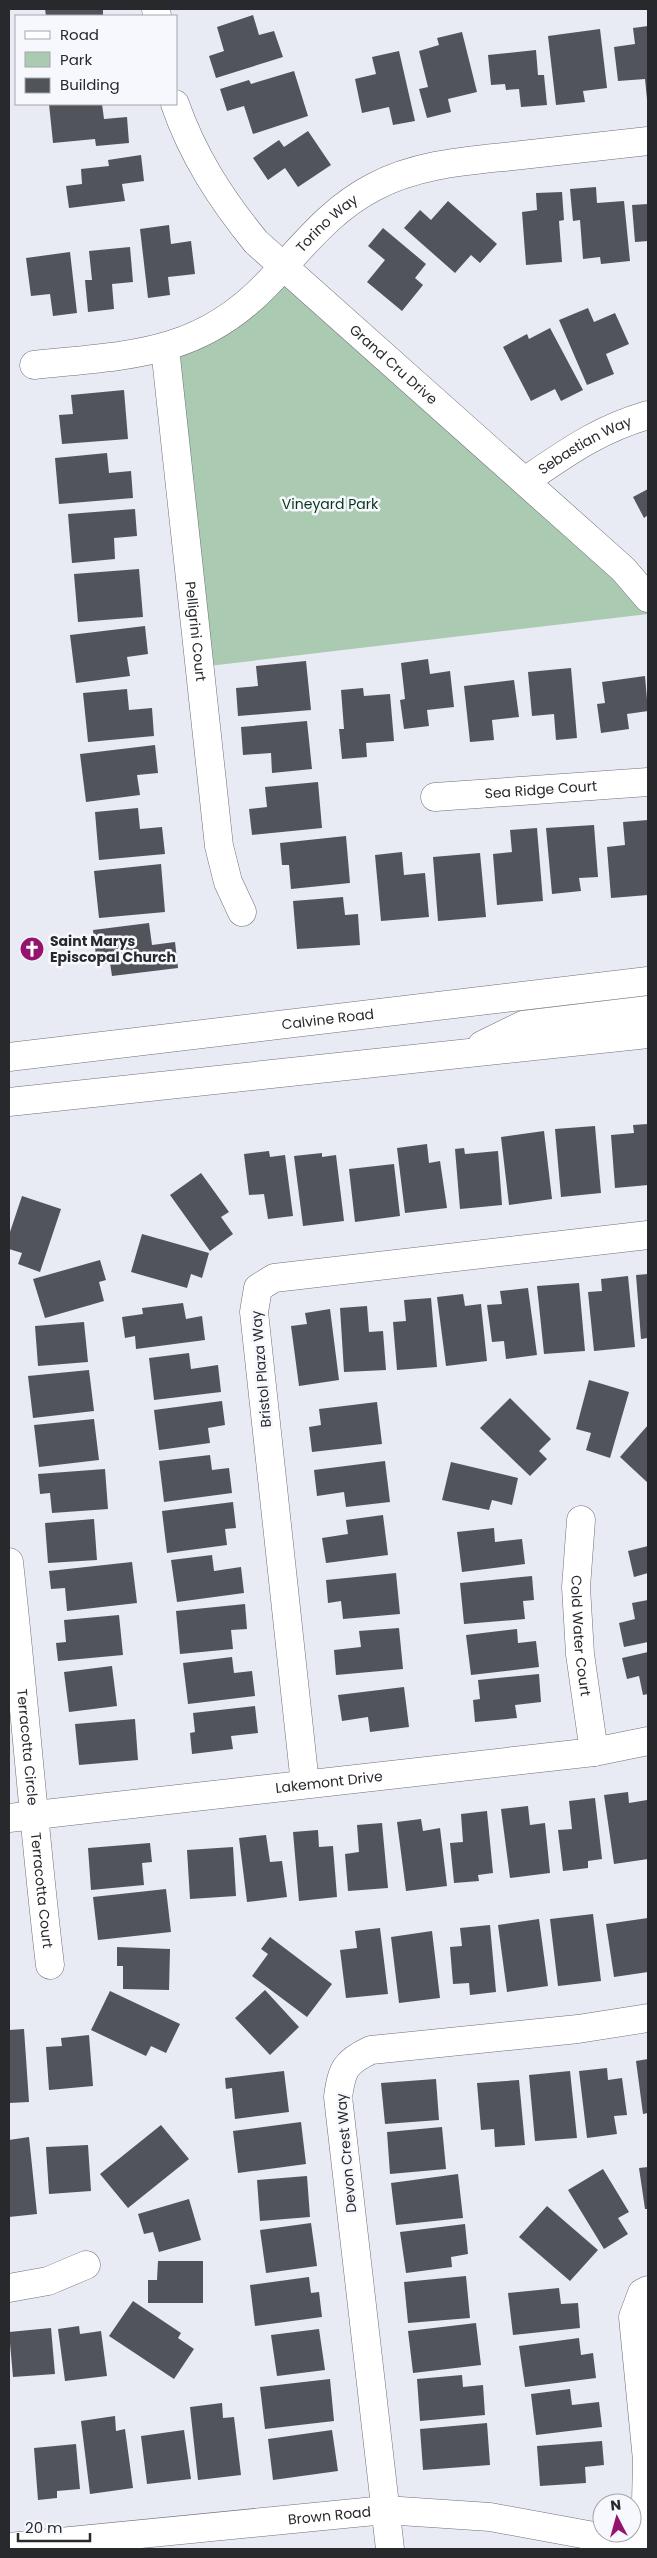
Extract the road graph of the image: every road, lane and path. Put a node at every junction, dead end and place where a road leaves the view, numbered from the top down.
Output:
1 (175, 105) edge
2 (648, 141) edge
3 (282, 267) junction
4 (165, 348) junction
5 (34, 365) dead end
6 (648, 415) edge
7 (525, 481) junction
8 (648, 598) edge
9 (648, 782) edge
10 (435, 797) dead end
11 (242, 912) dead end
12 (648, 981) edge
13 (648, 1010) edge
14 (648, 1034) edge
15 (465, 1053) junction
16 (9, 1057) edge
17 (9, 1102) edge
18 (648, 1235) edge
19 (581, 1520) dead end
20 (9, 1562) edge
21 (648, 1741) edge
22 (594, 1752) junction
23 (304, 1784) junction
24 (35, 1815) junction
25 (9, 1818) edge
26 (50, 1965) dead end
27 (648, 2018) edge
28 (86, 2265) dead end
29 (9, 2288) edge
30 (648, 2290) edge
31 (385, 2510) junction
32 (644, 2546) edge
33 (9, 2547) edge
34 (390, 2549) edge

1 - 3 street, Grand Cru Drive
2 - 3 street, Torino Way
3 - 4 street, Torino Way
3 - 7 street, Grand Cru Drive
4 - 5 street, Torino Way
4 - 11 street, Pelligrini Court
6 - 7 street, Sebastian Way
7 - 8 street, Grand Cru Drive
9 - 10 street, Sea Ridge Court
12 - 16 street, Calvine Road
13 - 15 street
14 - 15 street
15 - 17 street
18 - 23 street, Bristol Plaza Way
19 - 22 street, Cold Water Court
20 - 24 street, Terracotta Circle
21 - 22 street, Lakemont Drive
22 - 23 street, Lakemont Drive
23 - 24 street, Lakemont Drive
24 - 25 street, Lakemont Drive
24 - 26 street, Terracotta Court
27 - 31 street, Devon Crest Way
28 - 29 street
30 - 32 street
31 - 32 street, Brown Road
31 - 33 street, Brown Road
31 - 34 street, Devon Crest Way

